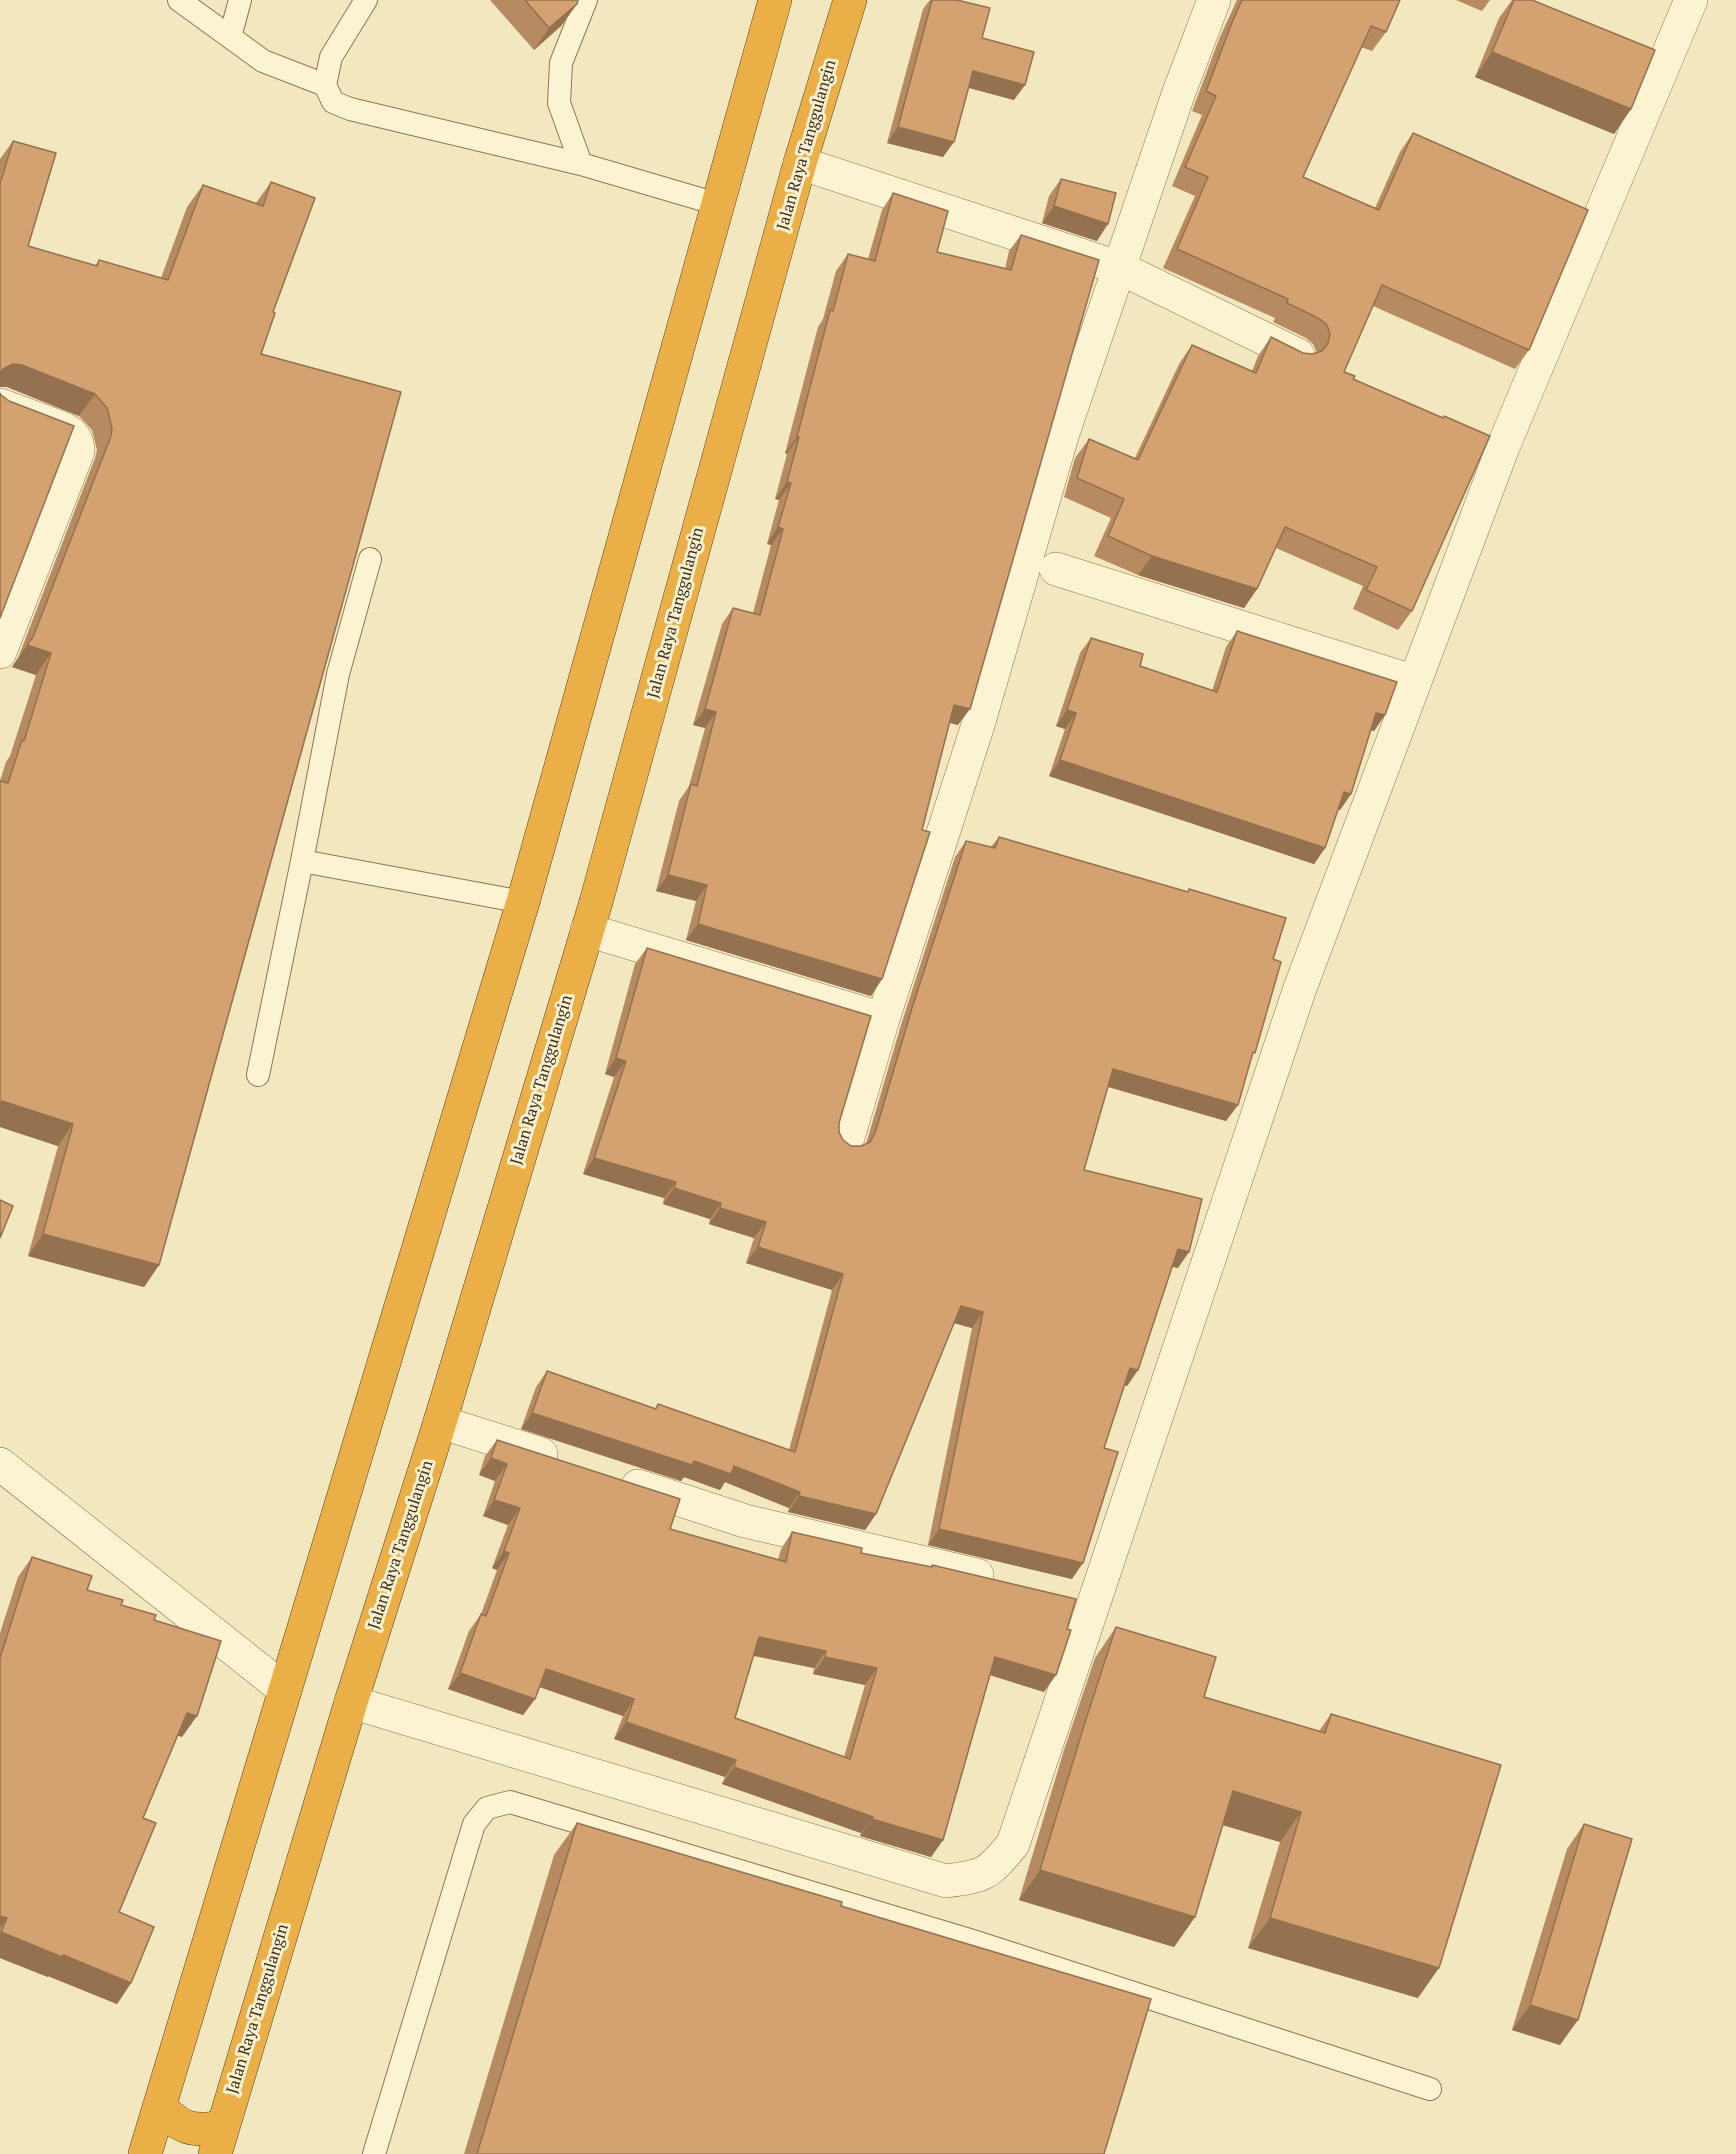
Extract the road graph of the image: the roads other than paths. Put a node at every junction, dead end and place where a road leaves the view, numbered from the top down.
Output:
1 (179, 0) edge
2 (240, 0) edge
3 (366, 0) edge
4 (586, 0) edge
5 (775, 0) edge
6 (850, 0) edge
7 (1214, 0) edge
8 (1691, 0) edge
9 (230, 37) junction
10 (326, 85) junction
11 (580, 164) junction
12 (800, 164) junction
13 (717, 204) junction
14 (1119, 268) junction
15 (1298, 355) edge
16 (0, 405) edge
17 (370, 559) dead end
18 (1056, 569) dead end
19 (0, 652) edge
20 (1415, 682) junction
21 (302, 861) junction
22 (523, 902) junction
23 (587, 930) junction
24 (883, 1019) junction
25 (258, 1075) dead end
26 (846, 1144) edge
27 (440, 1422) junction
28 (564, 1462) edge
29 (2, 1472) edge
30 (609, 1477) edge
31 (1001, 1581) edge
32 (1059, 1595) edge
33 (1095, 1603) junction
34 (285, 1690) junction
35 (351, 1702) junction
36 (1430, 2089) dead end
37 (159, 2107) junction
38 (219, 2141) edge
39 (145, 2154) edge
40 (374, 2154) edge

1 - 9 lane
2 - 9 lane
3 - 10 lane
4 - 11 lane
5 - 13 highway
6 - 12 highway, Jalan Raya Tanggulangin
7 - 14 street
8 - 20 street
9 - 10 lane
10 - 11 lane
11 - 13 lane
12 - 14 street
12 - 23 highway, Jalan Raya Tanggulangin
13 - 22 highway
14 - 15 street
14 - 24 street
16 - 19 street
17 - 21 lane
18 - 20 street
20 - 33 street
21 - 22 lane
21 - 25 lane
22 - 34 highway
23 - 24 street
23 - 27 highway, Jalan Raya Tanggulangin
24 - 26 street
27 - 28 street
27 - 35 highway, Jalan Raya Tanggulangin
29 - 34 street
30 - 31 street
32 - 33 street
33 - 35 street
34 - 37 highway
35 - 38 highway, Jalan Raya Tanggulangin
36 - 40 lane
37 - 38 highway
37 - 39 highway

